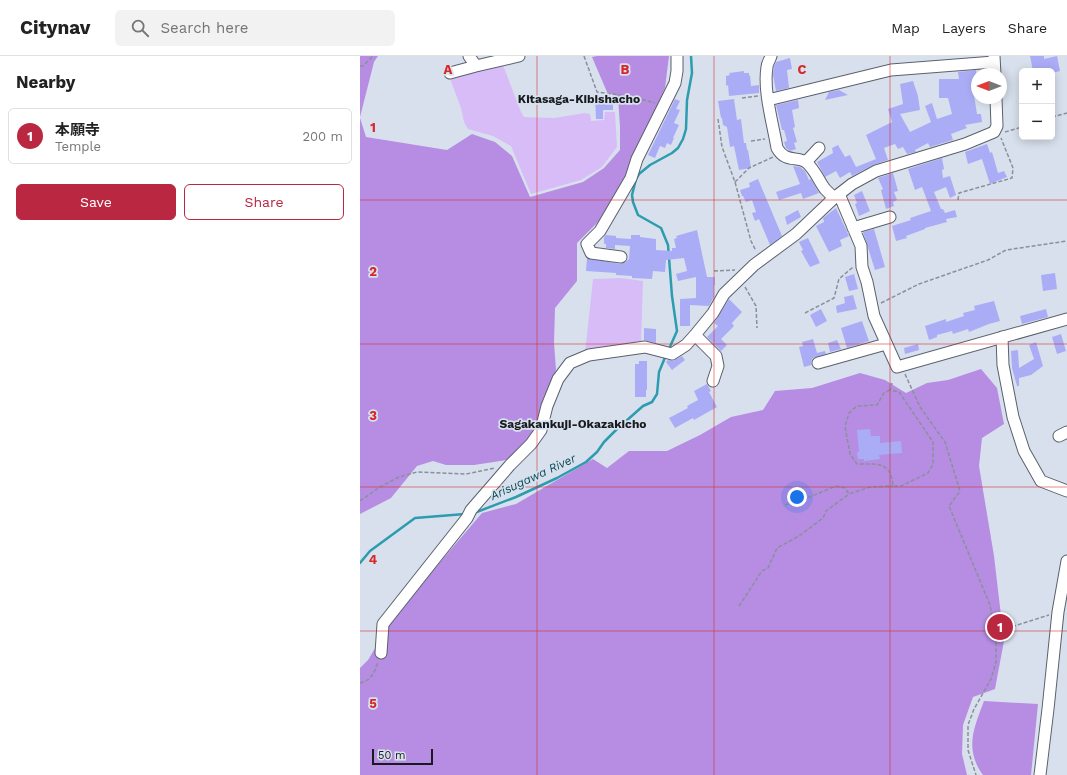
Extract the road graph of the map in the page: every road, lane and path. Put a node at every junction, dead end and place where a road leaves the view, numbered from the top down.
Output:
1 (373, 56) edge
2 (469, 56) edge
3 (519, 56) edge
4 (584, 56) edge
5 (677, 56) edge
6 (771, 56) edge
7 (994, 59) edge
8 (360, 66) edge
9 (476, 66) junction
10 (450, 74) dead end
11 (768, 97) junction
12 (742, 98) dead end
13 (996, 104) edge
14 (664, 106) junction
15 (1067, 113) edge
16 (1055, 116) edge
17 (718, 119) dead end
18 (1019, 128) edge
19 (775, 137) junction
20 (751, 141) dead end
21 (819, 148) dead end
22 (781, 154) junction
23 (806, 162) junction
24 (735, 182) junction
25 (837, 196) junction
26 (958, 200) dead end
27 (890, 217) dead end
28 (853, 228) junction
29 (1067, 241) edge
30 (621, 257) dead end
31 (861, 259) junction
32 (761, 260) junction
33 (751, 268) junction
34 (714, 271) dead end
35 (740, 279) junction
36 (872, 303) junction
37 (805, 313) dead end
38 (1067, 319) edge
39 (757, 328) dead end
40 (695, 335) junction
41 (1002, 337) junction
42 (886, 344) junction
43 (818, 363) dead end
44 (901, 366) junction
45 (713, 381) dead end
46 (892, 383) dead end
47 (890, 390) junction
48 (495, 468) dead end
49 (893, 486) junction
50 (1067, 491) edge
51 (850, 494) junction
52 (360, 501) edge
53 (785, 505) dead end
54 (1067, 561) edge
55 (1065, 579) edge
56 (739, 606) dead end
57 (1058, 612) junction
58 (995, 632) junction
59 (381, 653) joint
60 (360, 683) edge
61 (976, 775) edge
62 (1040, 775) edge

1 - 8 path
2 - 9 street
3 - 9 street
4 - 14 path
5 - 14 street
6 - 11 street
7 - 11 street
9 - 10 street
11 - 12 path
11 - 19 street
13 - 25 street
14 - 30 street
15 - 16 path
17 - 24 path
18 - 26 path
19 - 20 path
19 - 22 street
21 - 23 street
22 - 23 street
22 - 24 path
23 - 25 street
24 - 32 path
25 - 28 street
25 - 32 street
27 - 28 street
28 - 31 street
29 - 36 path
31 - 36 street
31 - 37 path
32 - 33 street
33 - 34 path
33 - 35 street
35 - 39 path
35 - 40 street
36 - 42 street
38 - 41 street
40 - 45 street
40 - 59 street
41 - 44 street
41 - 50 street
42 - 43 street
42 - 44 street
44 - 58 path
46 - 47 path
47 - 49 path
47 - 49 path
48 - 52 path
49 - 51 path
51 - 53 path
51 - 56 path
54 - 55 street
55 - 57 street
57 - 58 path
57 - 62 street
58 - 61 path
59 - 60 path

